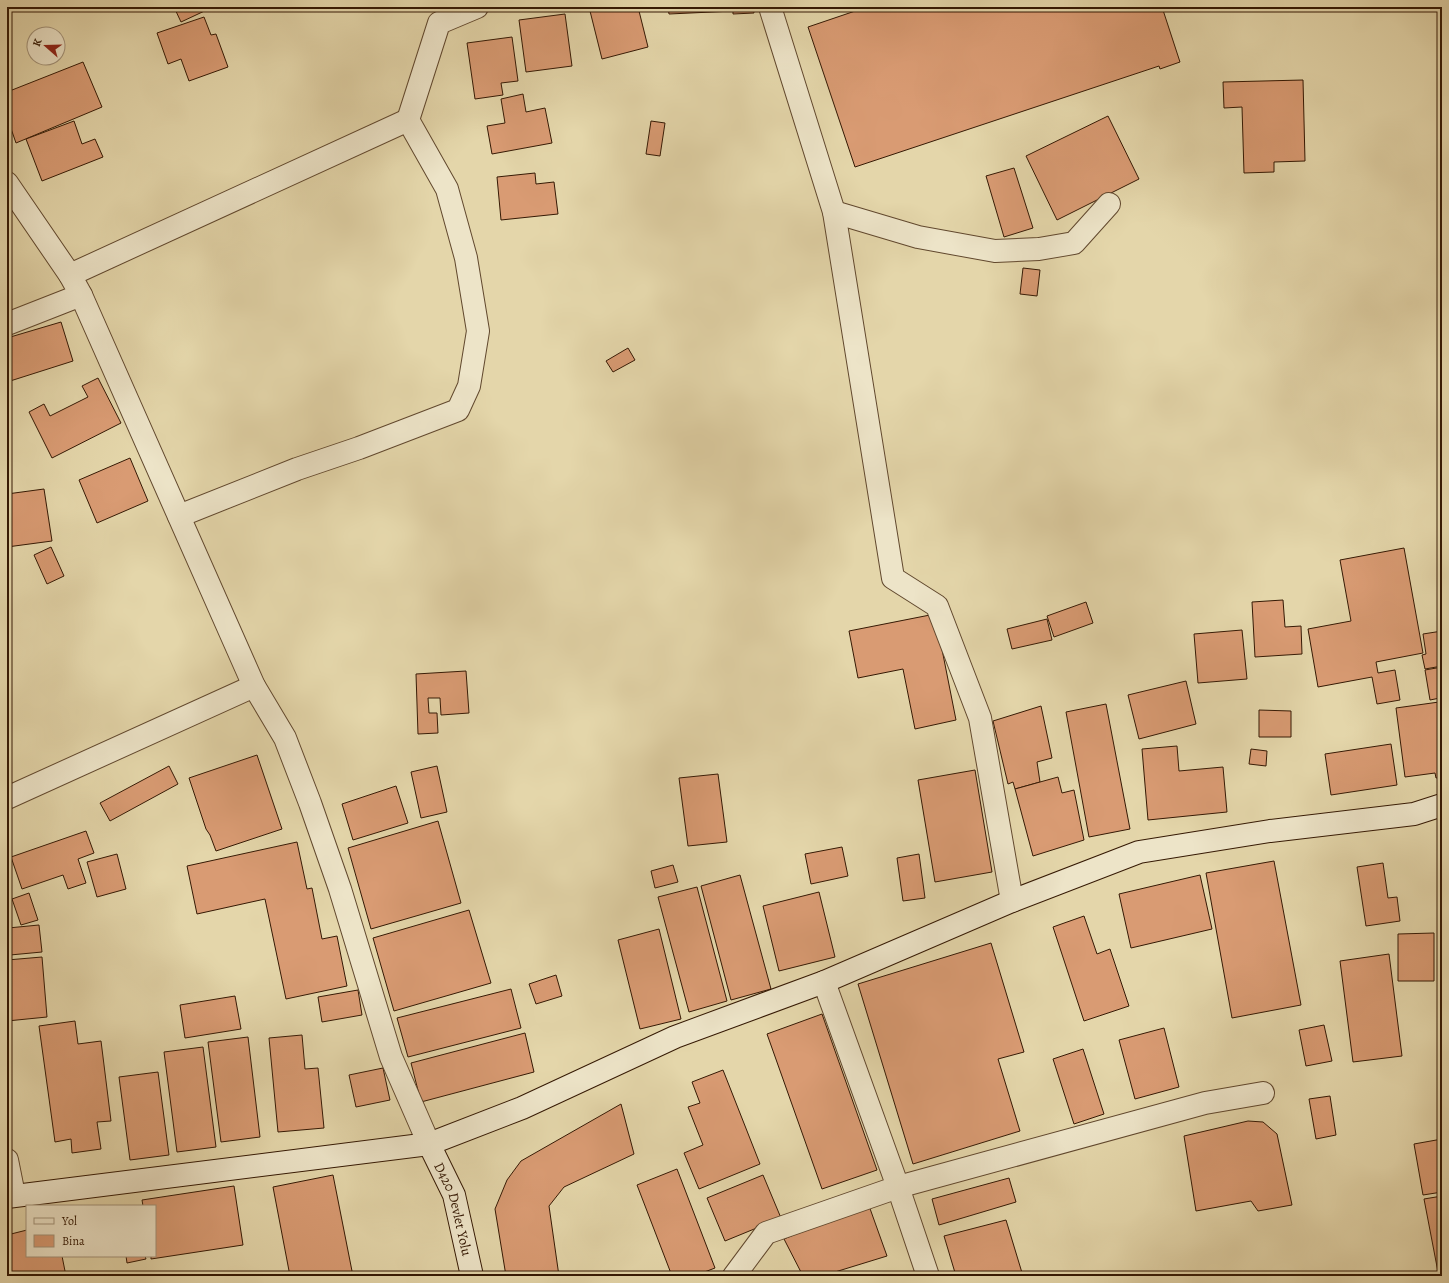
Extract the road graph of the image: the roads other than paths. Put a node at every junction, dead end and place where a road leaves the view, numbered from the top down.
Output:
1 (477, 7) edge
2 (770, 7) edge
3 (435, 15) edge
4 (408, 120) junction
5 (7, 183) edge
6 (1109, 204) dead end
7 (834, 212) junction
8 (70, 275) junction
9 (81, 295) junction
10 (7, 324) edge
11 (179, 516) junction
12 (254, 686) junction
13 (7, 798) edge
14 (1442, 806) edge
15 (1012, 901) junction
16 (824, 982) junction
17 (1263, 1093) dead end
18 (429, 1144) junction
19 (7, 1160) edge
20 (898, 1187) junction
21 (10, 1196) edge
22 (472, 1276) edge
23 (734, 1276) edge
24 (928, 1276) edge

1 - 3 street
2 - 7 street
3 - 4 street
4 - 8 street
4 - 11 street
5 - 8 street, D420 Devlet Yolu
6 - 7 street
7 - 15 street
8 - 9 street, D420 Devlet Yolu
9 - 10 street
9 - 11 street, D420 Devlet Yolu
11 - 12 street, D420 Devlet Yolu
12 - 13 street
12 - 18 street, D420 Devlet Yolu
14 - 15 street
15 - 16 street
16 - 18 street
16 - 20 street
17 - 20 street
18 - 21 street
18 - 22 street, D420 Devlet Yolu
19 - 21 street
20 - 23 street
20 - 24 street

